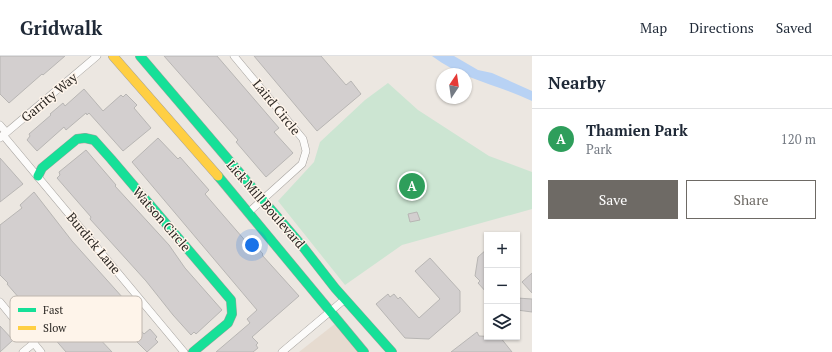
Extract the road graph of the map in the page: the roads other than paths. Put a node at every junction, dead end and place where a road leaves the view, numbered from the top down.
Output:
1 (97, 56) edge
2 (113, 56) edge
3 (140, 56) edge
4 (234, 56) edge
5 (0, 125) edge
6 (3, 135) edge
7 (38, 176) junction
8 (262, 200) junction
9 (249, 212) junction
10 (138, 296) edge
11 (345, 299) junction
12 (142, 301) edge
13 (0, 302) edge
14 (330, 312) junction
15 (10, 314) edge
16 (34, 343) joint
17 (23, 352) edge
18 (41, 352) edge
19 (184, 352) edge
20 (193, 352) edge
21 (282, 352) edge
22 (364, 352) edge
23 (392, 352) edge

1 - 6 street, Garrity Way
2 - 9 main road, Lick Mill Boulevard
3 - 8 main road, Lick Mill Boulevard
4 - 8 street, Laird Circle
5 - 6 street, Burdick Lane
6 - 7 street, Burdick Lane
7 - 10 street, Burdick Lane
7 - 20 main road, Watson Circle
8 - 9 street, Laird Circle
8 - 11 main road, Lick Mill Boulevard
9 - 14 main road, Lick Mill Boulevard
11 - 14 street
11 - 23 main road, Lick Mill Boulevard
12 - 19 street, Burdick Lane
13 - 15 street
14 - 21 street
14 - 22 main road, Lick Mill Boulevard
16 - 17 street
16 - 18 street

